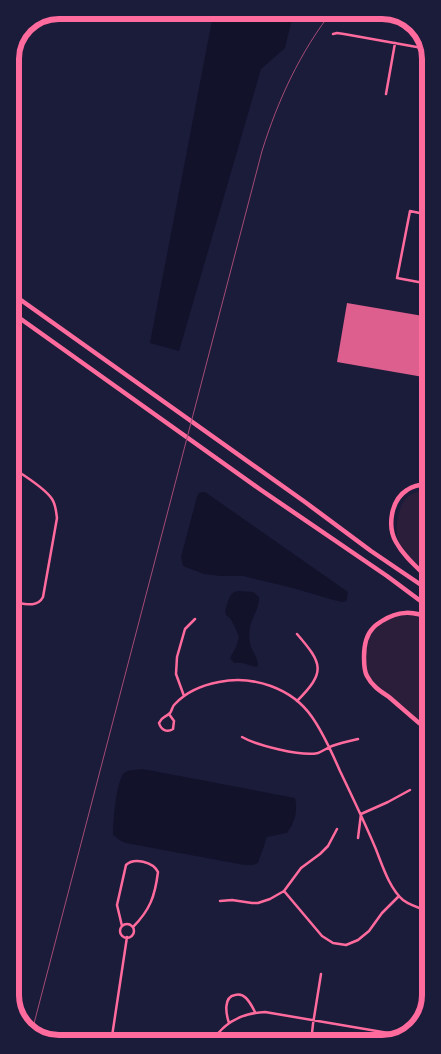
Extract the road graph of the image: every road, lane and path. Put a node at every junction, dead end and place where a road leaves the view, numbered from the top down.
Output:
1 (333, 34) dead end
2 (395, 43) junction
3 (420, 48) edge
4 (386, 94) dead end
5 (422, 213) edge
6 (422, 283) edge
7 (19, 300) edge
8 (19, 318) edge
9 (19, 472) edge
10 (422, 486) edge
11 (422, 572) edge
12 (422, 586) edge
13 (422, 602) edge
14 (19, 603) edge
15 (422, 615) edge
16 (195, 618) dead end
17 (297, 634) dead end
18 (184, 696) junction
19 (297, 701) junction
20 (169, 714) junction
21 (422, 725) edge
22 (242, 737) dead end
23 (358, 739) dead end
24 (329, 747) junction
25 (410, 790) dead end
26 (361, 814) junction
27 (337, 829) dead end
28 (358, 838) dead end
29 (284, 892) junction
30 (399, 896) junction
31 (220, 901) dead end
32 (422, 909) edge
33 (122, 926) junction
34 (133, 927) junction
35 (126, 937) junction
36 (320, 974) dead end
37 (255, 1012) junction
38 (313, 1019) junction
39 (228, 1023) junction
40 (393, 1034) edge
41 (112, 1035) edge
42 (216, 1035) edge
43 (312, 1035) edge

1 - 2 street
2 - 3 street
2 - 4 street
5 - 6 street
7 - 12 highway
8 - 13 highway
9 - 14 street
10 - 11 highway
15 - 21 highway
16 - 18 street
17 - 19 street
18 - 19 street
18 - 20 street
19 - 24 street
20 - 20 street
22 - 24 street
23 - 24 street
24 - 26 street
25 - 26 street
26 - 28 street
26 - 30 street
27 - 29 street
29 - 30 street
29 - 31 street
30 - 32 street
33 - 34 street
33 - 34 street
33 - 35 street
34 - 35 street
35 - 41 street
36 - 38 street
37 - 38 street
37 - 39 street
37 - 39 street
38 - 40 street
38 - 43 street
39 - 42 street

